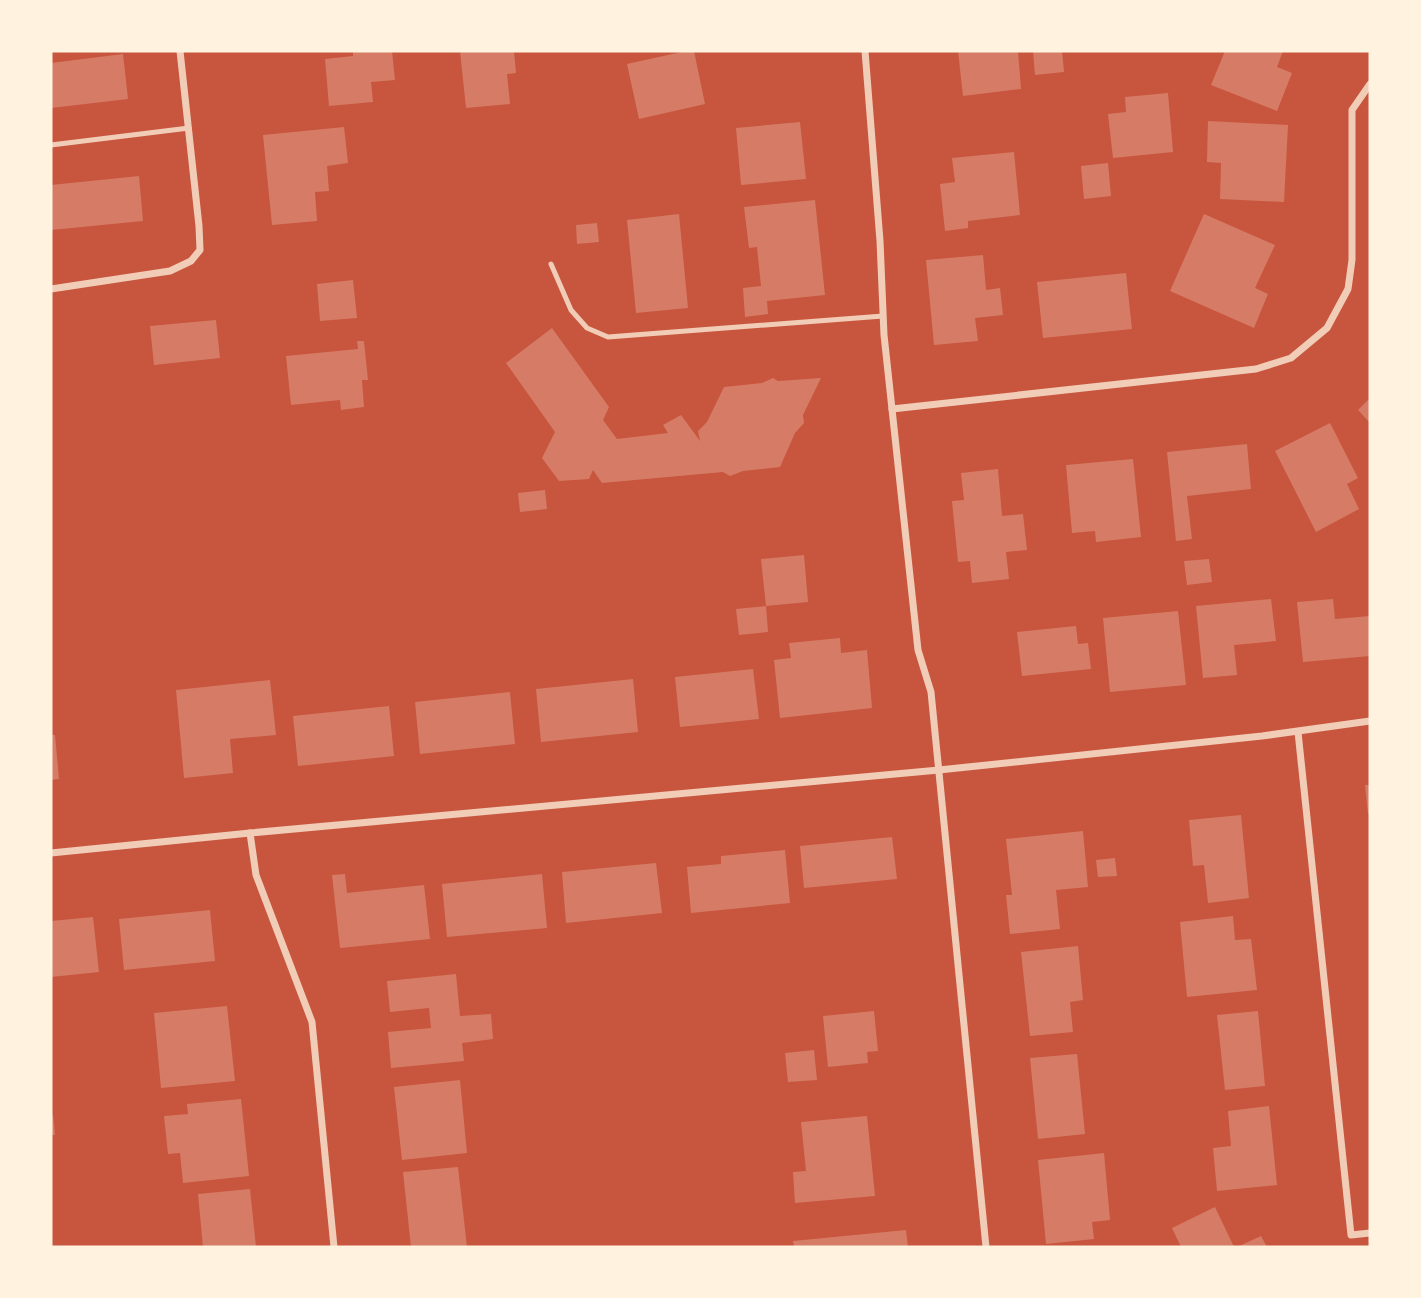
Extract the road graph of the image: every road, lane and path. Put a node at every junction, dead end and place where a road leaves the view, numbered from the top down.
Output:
1 (180, 51) edge
2 (865, 51) edge
3 (1370, 84) edge
4 (188, 128) junction
5 (51, 145) edge
6 (551, 264) dead end
7 (51, 289) edge
8 (883, 317) junction
9 (892, 409) junction
10 (1370, 721) edge
11 (1298, 732) junction
12 (939, 770) junction
13 (250, 833) junction
14 (51, 853) edge
15 (1370, 1233) edge
16 (334, 1247) edge
17 (986, 1247) edge

1 - 4 street
2 - 8 street
3 - 9 street
4 - 5 lane
4 - 7 street
6 - 8 lane
8 - 9 street
9 - 12 street
10 - 11 street
11 - 12 street
11 - 15 street
12 - 13 street
12 - 17 street
13 - 14 street
13 - 16 street

